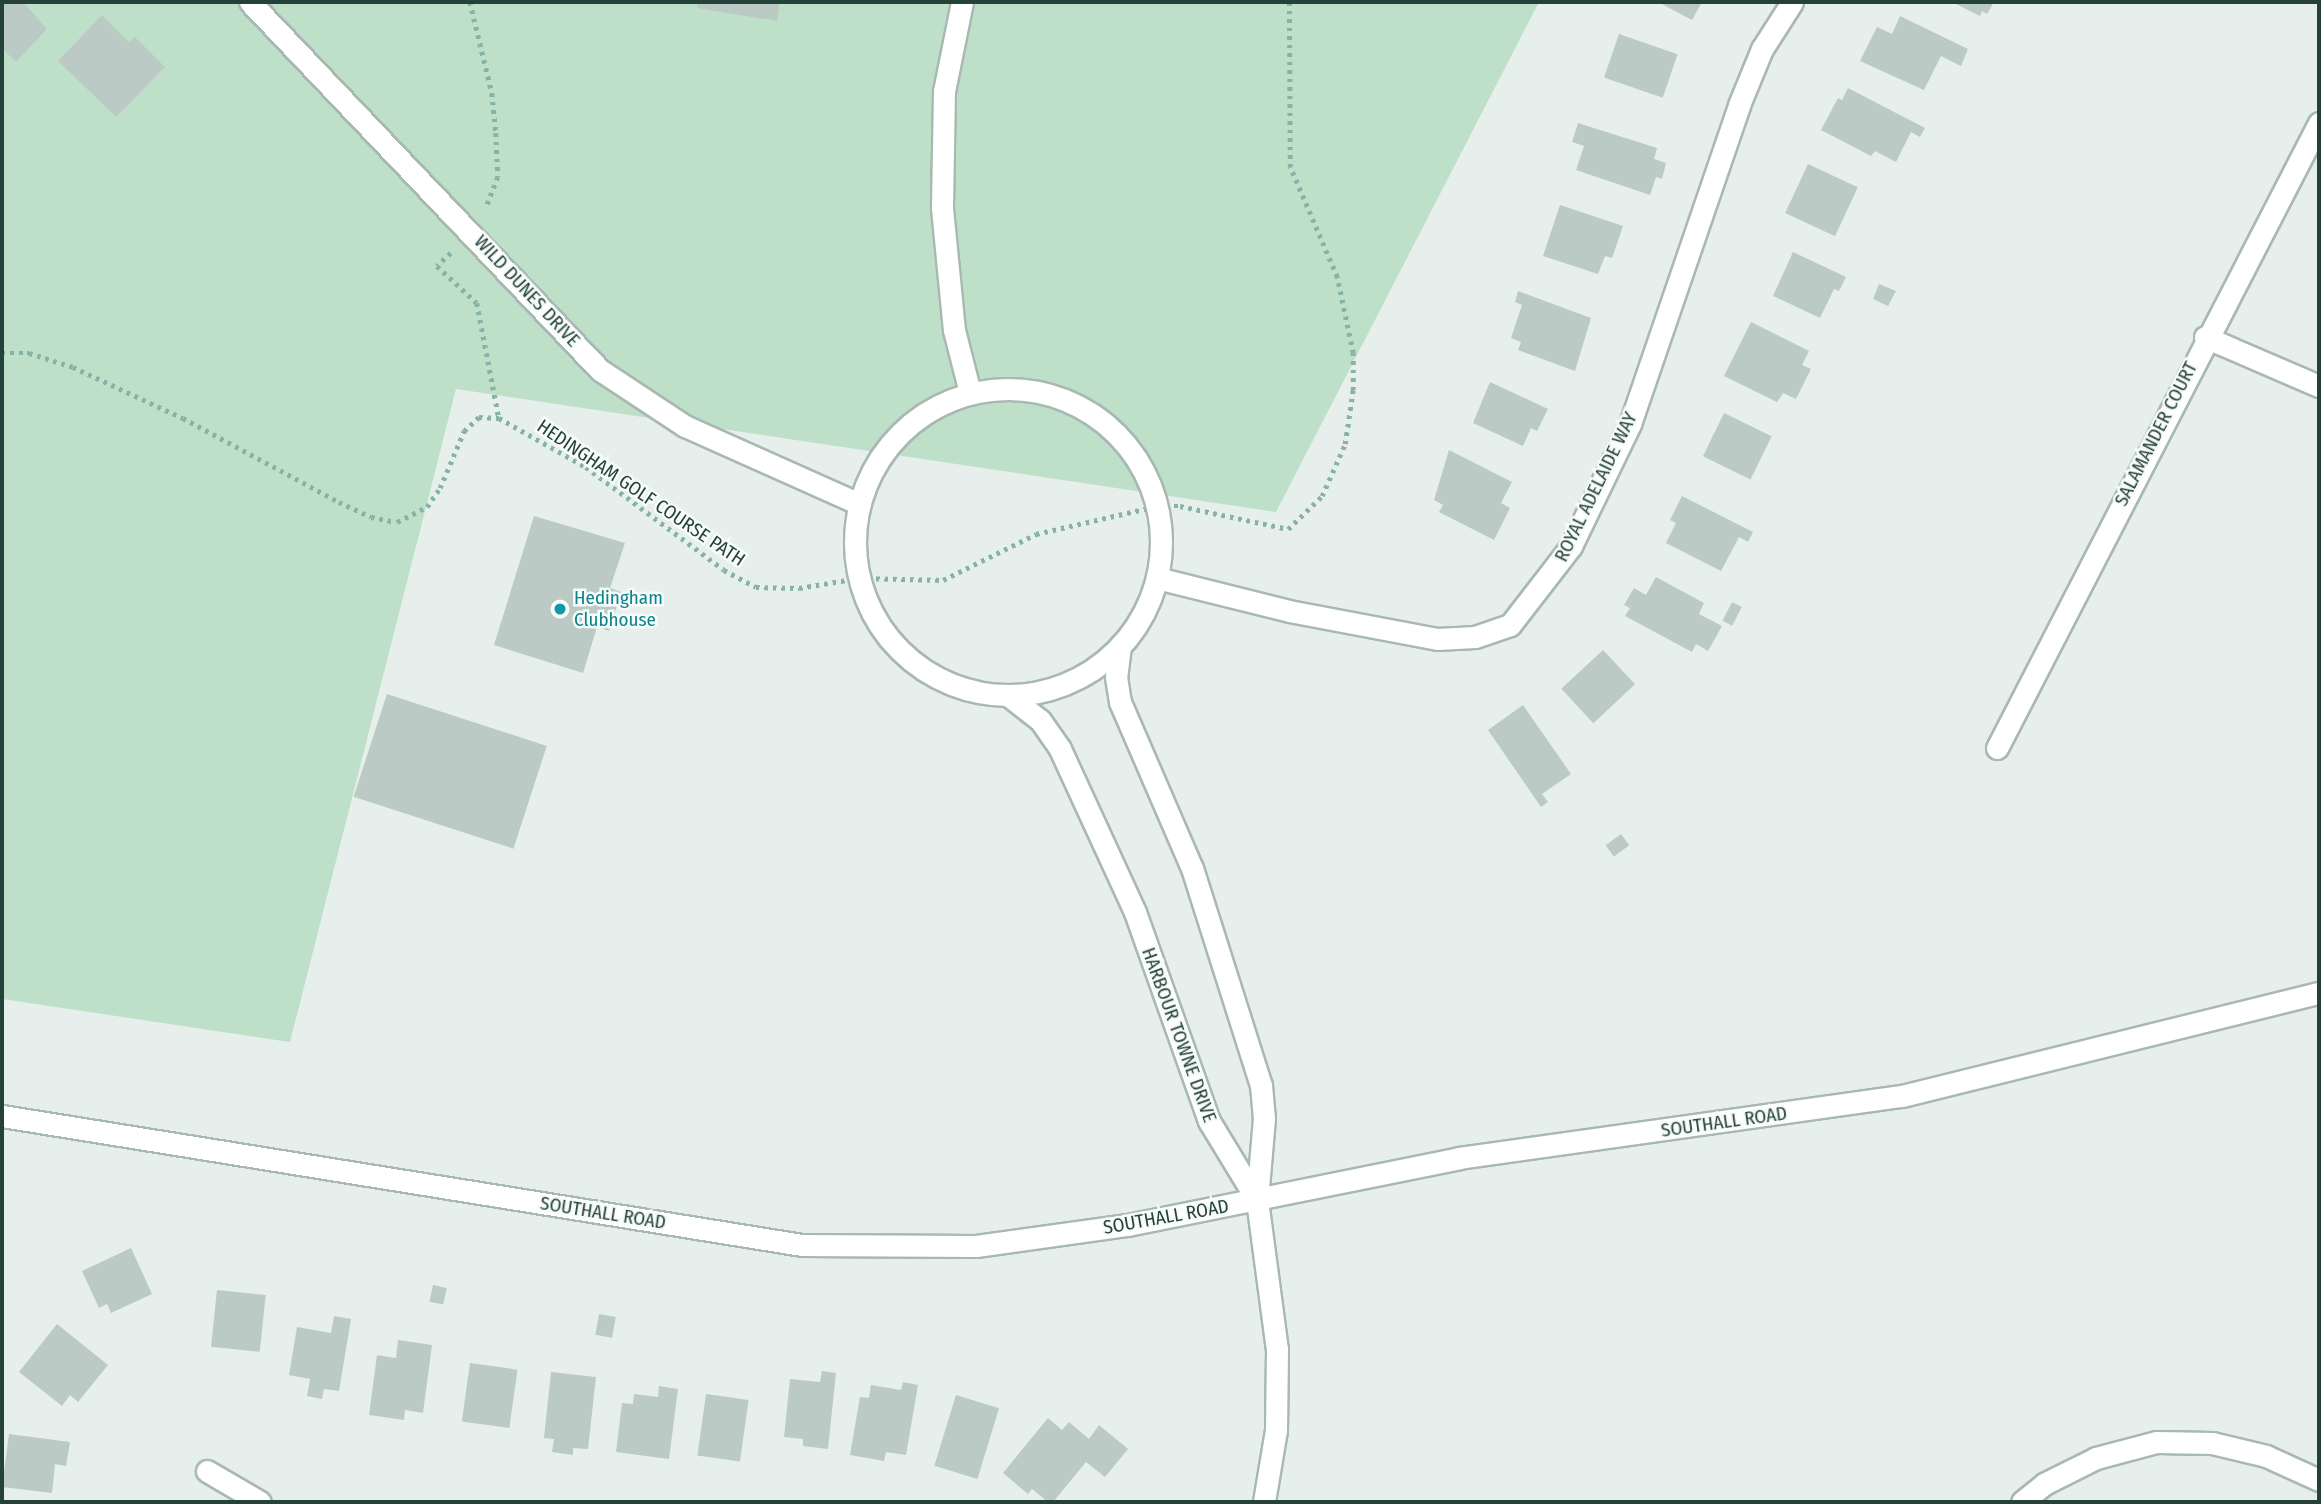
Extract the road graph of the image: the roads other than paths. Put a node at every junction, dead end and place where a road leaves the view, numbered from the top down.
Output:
1 (250, 2) edge
2 (962, 2) edge
3 (1791, 2) edge
4 (2319, 123) edge
5 (2205, 337) junction
6 (2319, 386) edge
7 (970, 393) junction
8 (859, 504) junction
9 (1157, 578) junction
10 (1120, 646) junction
11 (1009, 696) junction
12 (1997, 748) dead end
13 (2319, 993) edge
14 (2, 1116) edge
15 (1257, 1200) junction
16 (207, 1471) dead end
17 (2319, 1480) edge
18 (260, 1502) edge
19 (1264, 1502) edge
20 (2022, 1502) edge

1 - 8 street, WILD DUNES DRIVE
2 - 7 street
3 - 9 street, ROYAL ADELAIDE WAY
4 - 5 street, SALAMANDER COURT
5 - 6 street
5 - 12 street, SALAMANDER COURT
7 - 8 street, HARBOUR TOWNE DRIVE
7 - 9 street, HARBOUR TOWNE DRIVE
8 - 11 street, HARBOUR TOWNE DRIVE
9 - 10 street, HARBOUR TOWNE DRIVE
10 - 11 street, HARBOUR TOWNE DRIVE
10 - 15 street, HARBOUR TOWNE DRIVE
11 - 15 street, HARBOUR TOWNE DRIVE
13 - 15 street, SOUTHALL ROAD
14 - 15 street, SOUTHALL ROAD
15 - 19 street
16 - 18 street
17 - 20 street

